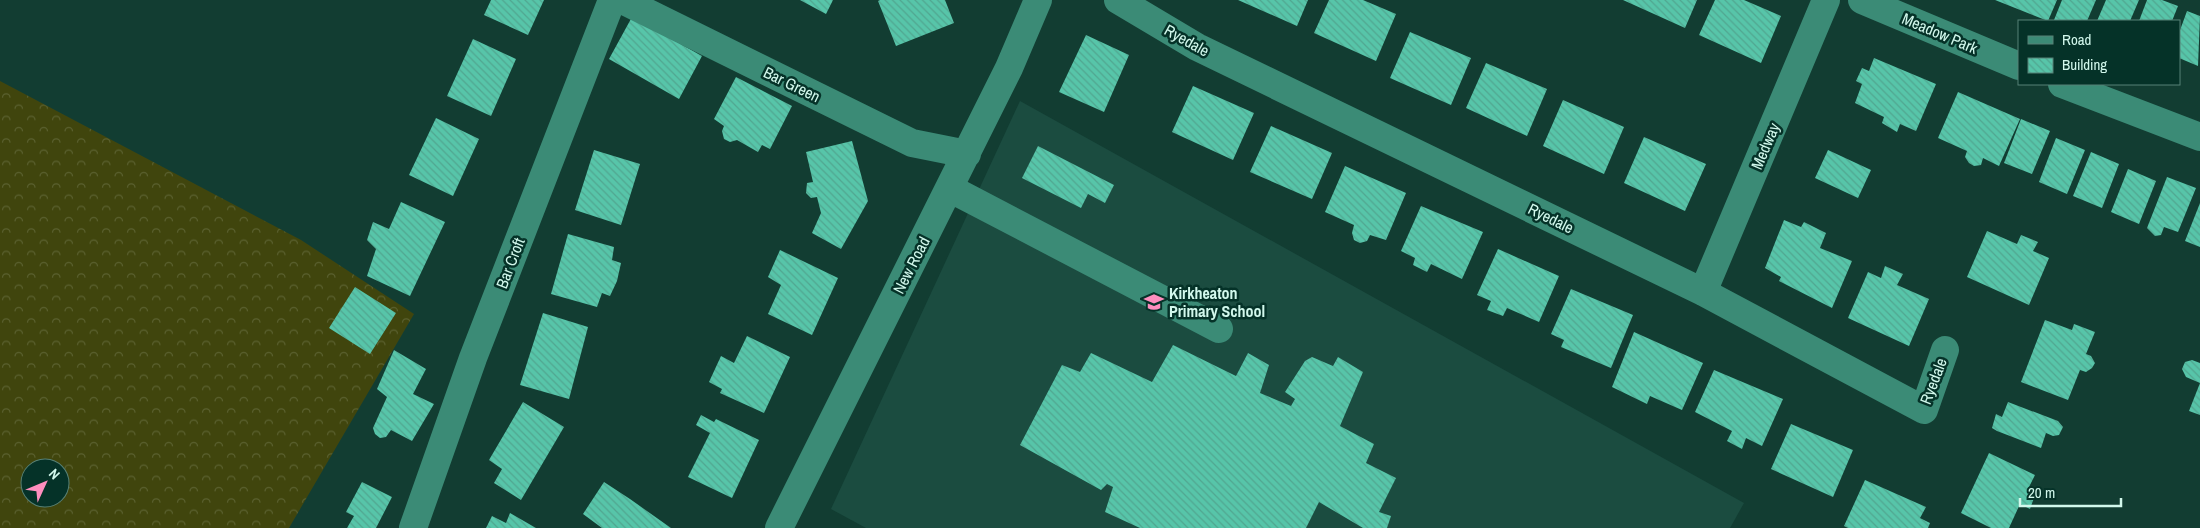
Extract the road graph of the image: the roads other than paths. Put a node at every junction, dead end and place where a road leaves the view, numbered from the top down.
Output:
1 (612, 0) edge
2 (622, 0) edge
3 (1038, 0) edge
4 (1118, 0) edge
5 (1826, 0) edge
6 (1862, 0) edge
7 (2018, 66) edge
8 (2065, 85) edge
9 (2200, 137) edge
10 (967, 154) junction
11 (949, 188) junction
12 (1703, 292) junction
13 (1218, 329) dead end
14 (1945, 350) dead end
15 (413, 528) edge
16 (779, 528) edge

1 - 15 street, Bar Croft
2 - 10 street, Bar Green
3 - 10 street, New Road
4 - 12 street, Ryedale
5 - 12 street, Medway
6 - 7 street, Meadow Park
8 - 9 street
10 - 11 street, New Road
11 - 13 street
11 - 16 street, New Road
12 - 14 street, Ryedale

